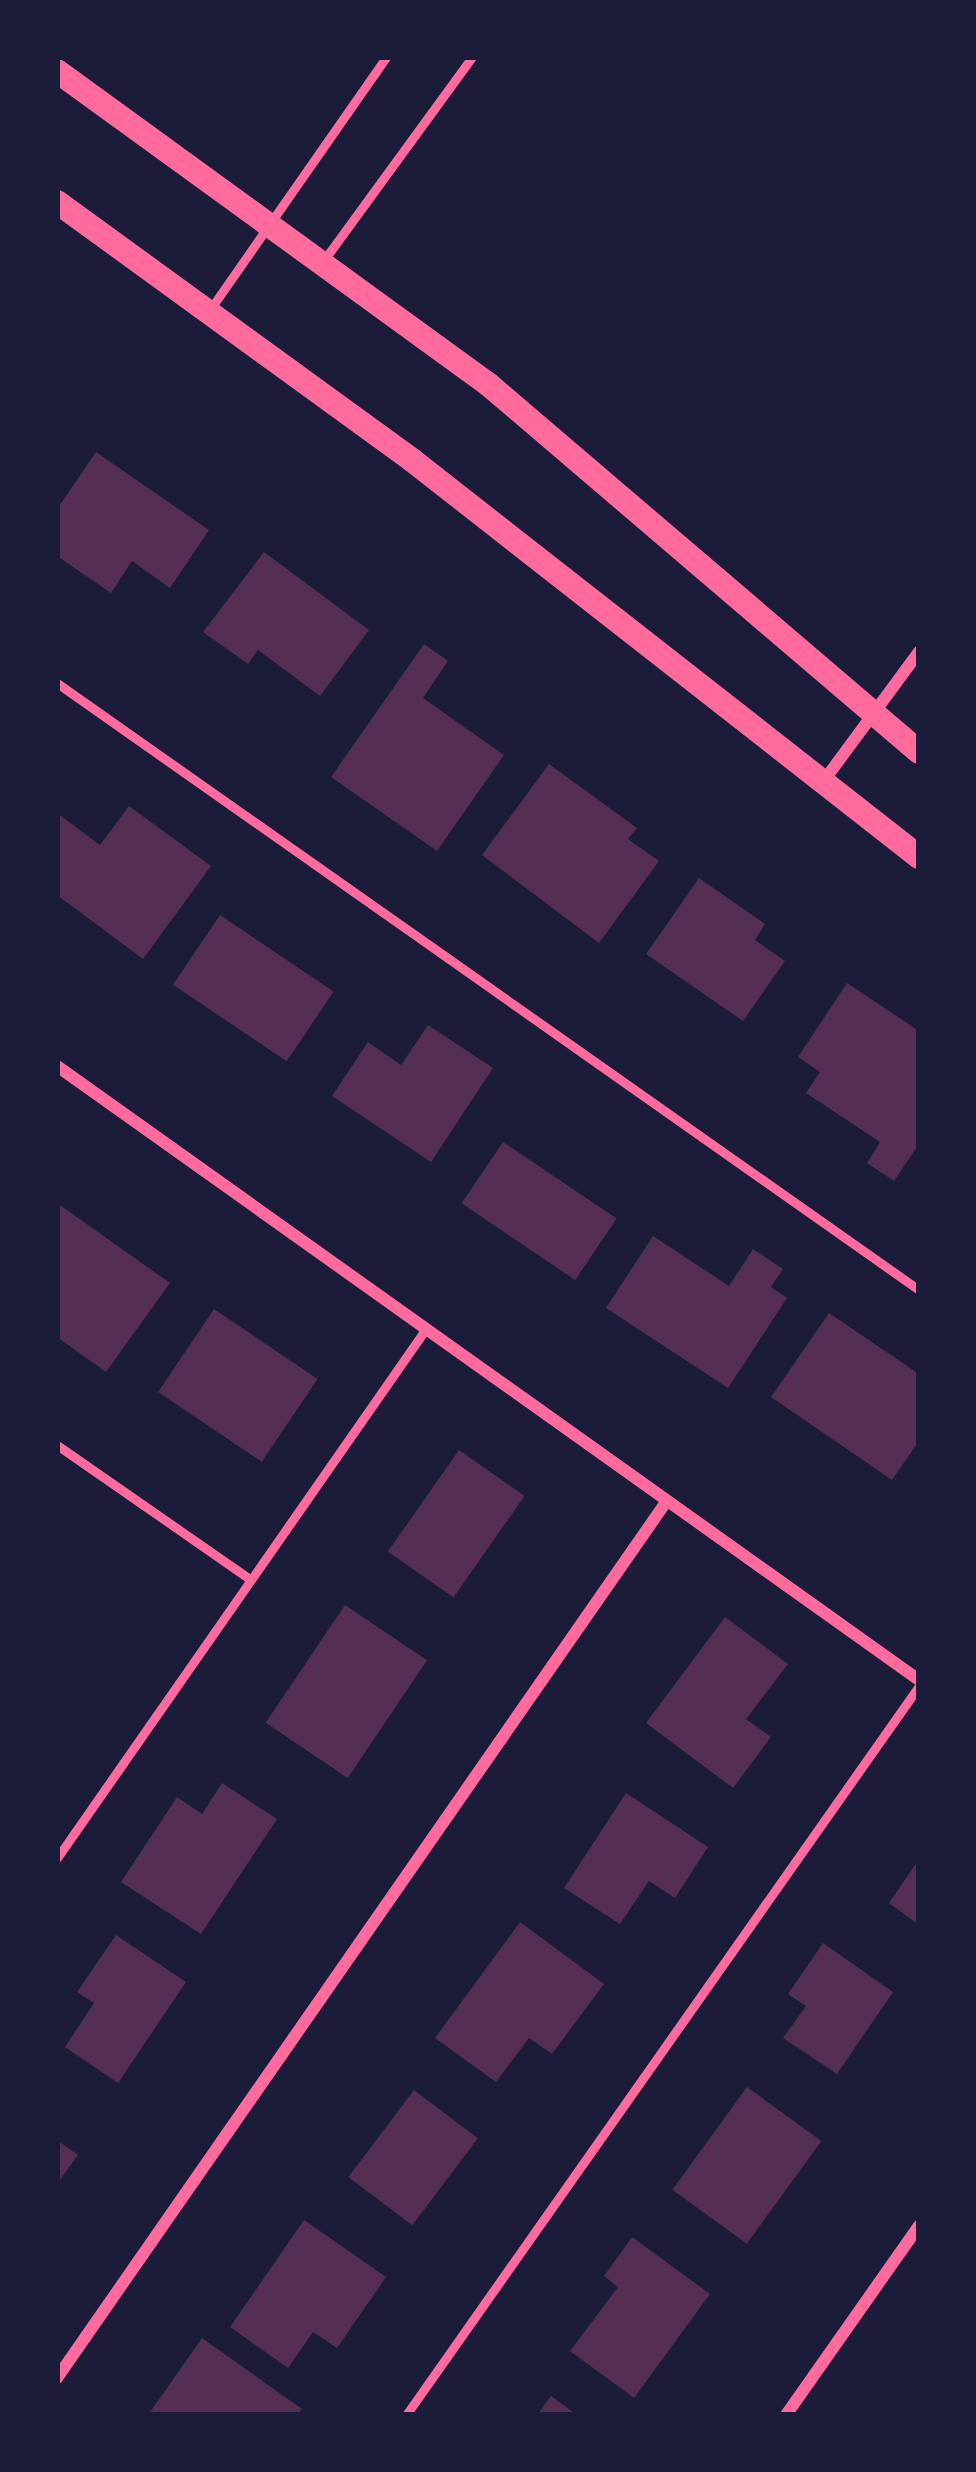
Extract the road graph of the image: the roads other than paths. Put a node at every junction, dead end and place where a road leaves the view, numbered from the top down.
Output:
1 (386, 57) edge
2 (472, 57) edge
3 (57, 71) edge
4 (57, 202) edge
5 (274, 222) junction
6 (324, 260) junction
7 (209, 311) junction
8 (919, 652) edge
9 (57, 683) edge
10 (875, 712) junction
11 (919, 752) edge
12 (823, 783) junction
13 (919, 857) edge
14 (57, 1066) edge
15 (919, 1290) edge
16 (425, 1330) junction
17 (57, 1445) edge
18 (666, 1502) junction
19 (251, 1580) junction
20 (919, 1683) edge
21 (57, 1858) edge
22 (919, 2226) edge
23 (57, 2378) edge
24 (406, 2415) edge
25 (787, 2415) edge

1 - 5 lane
2 - 6 lane
3 - 5 main road
4 - 7 main road
5 - 6 main road
5 - 7 lane
6 - 10 main road
7 - 12 main road
8 - 10 street
9 - 15 lane
10 - 11 main road
10 - 12 street
12 - 13 main road
14 - 16 street
16 - 18 street
16 - 19 lane
17 - 19 lane
18 - 20 street
18 - 23 street
19 - 21 lane
20 - 24 lane
22 - 25 street

